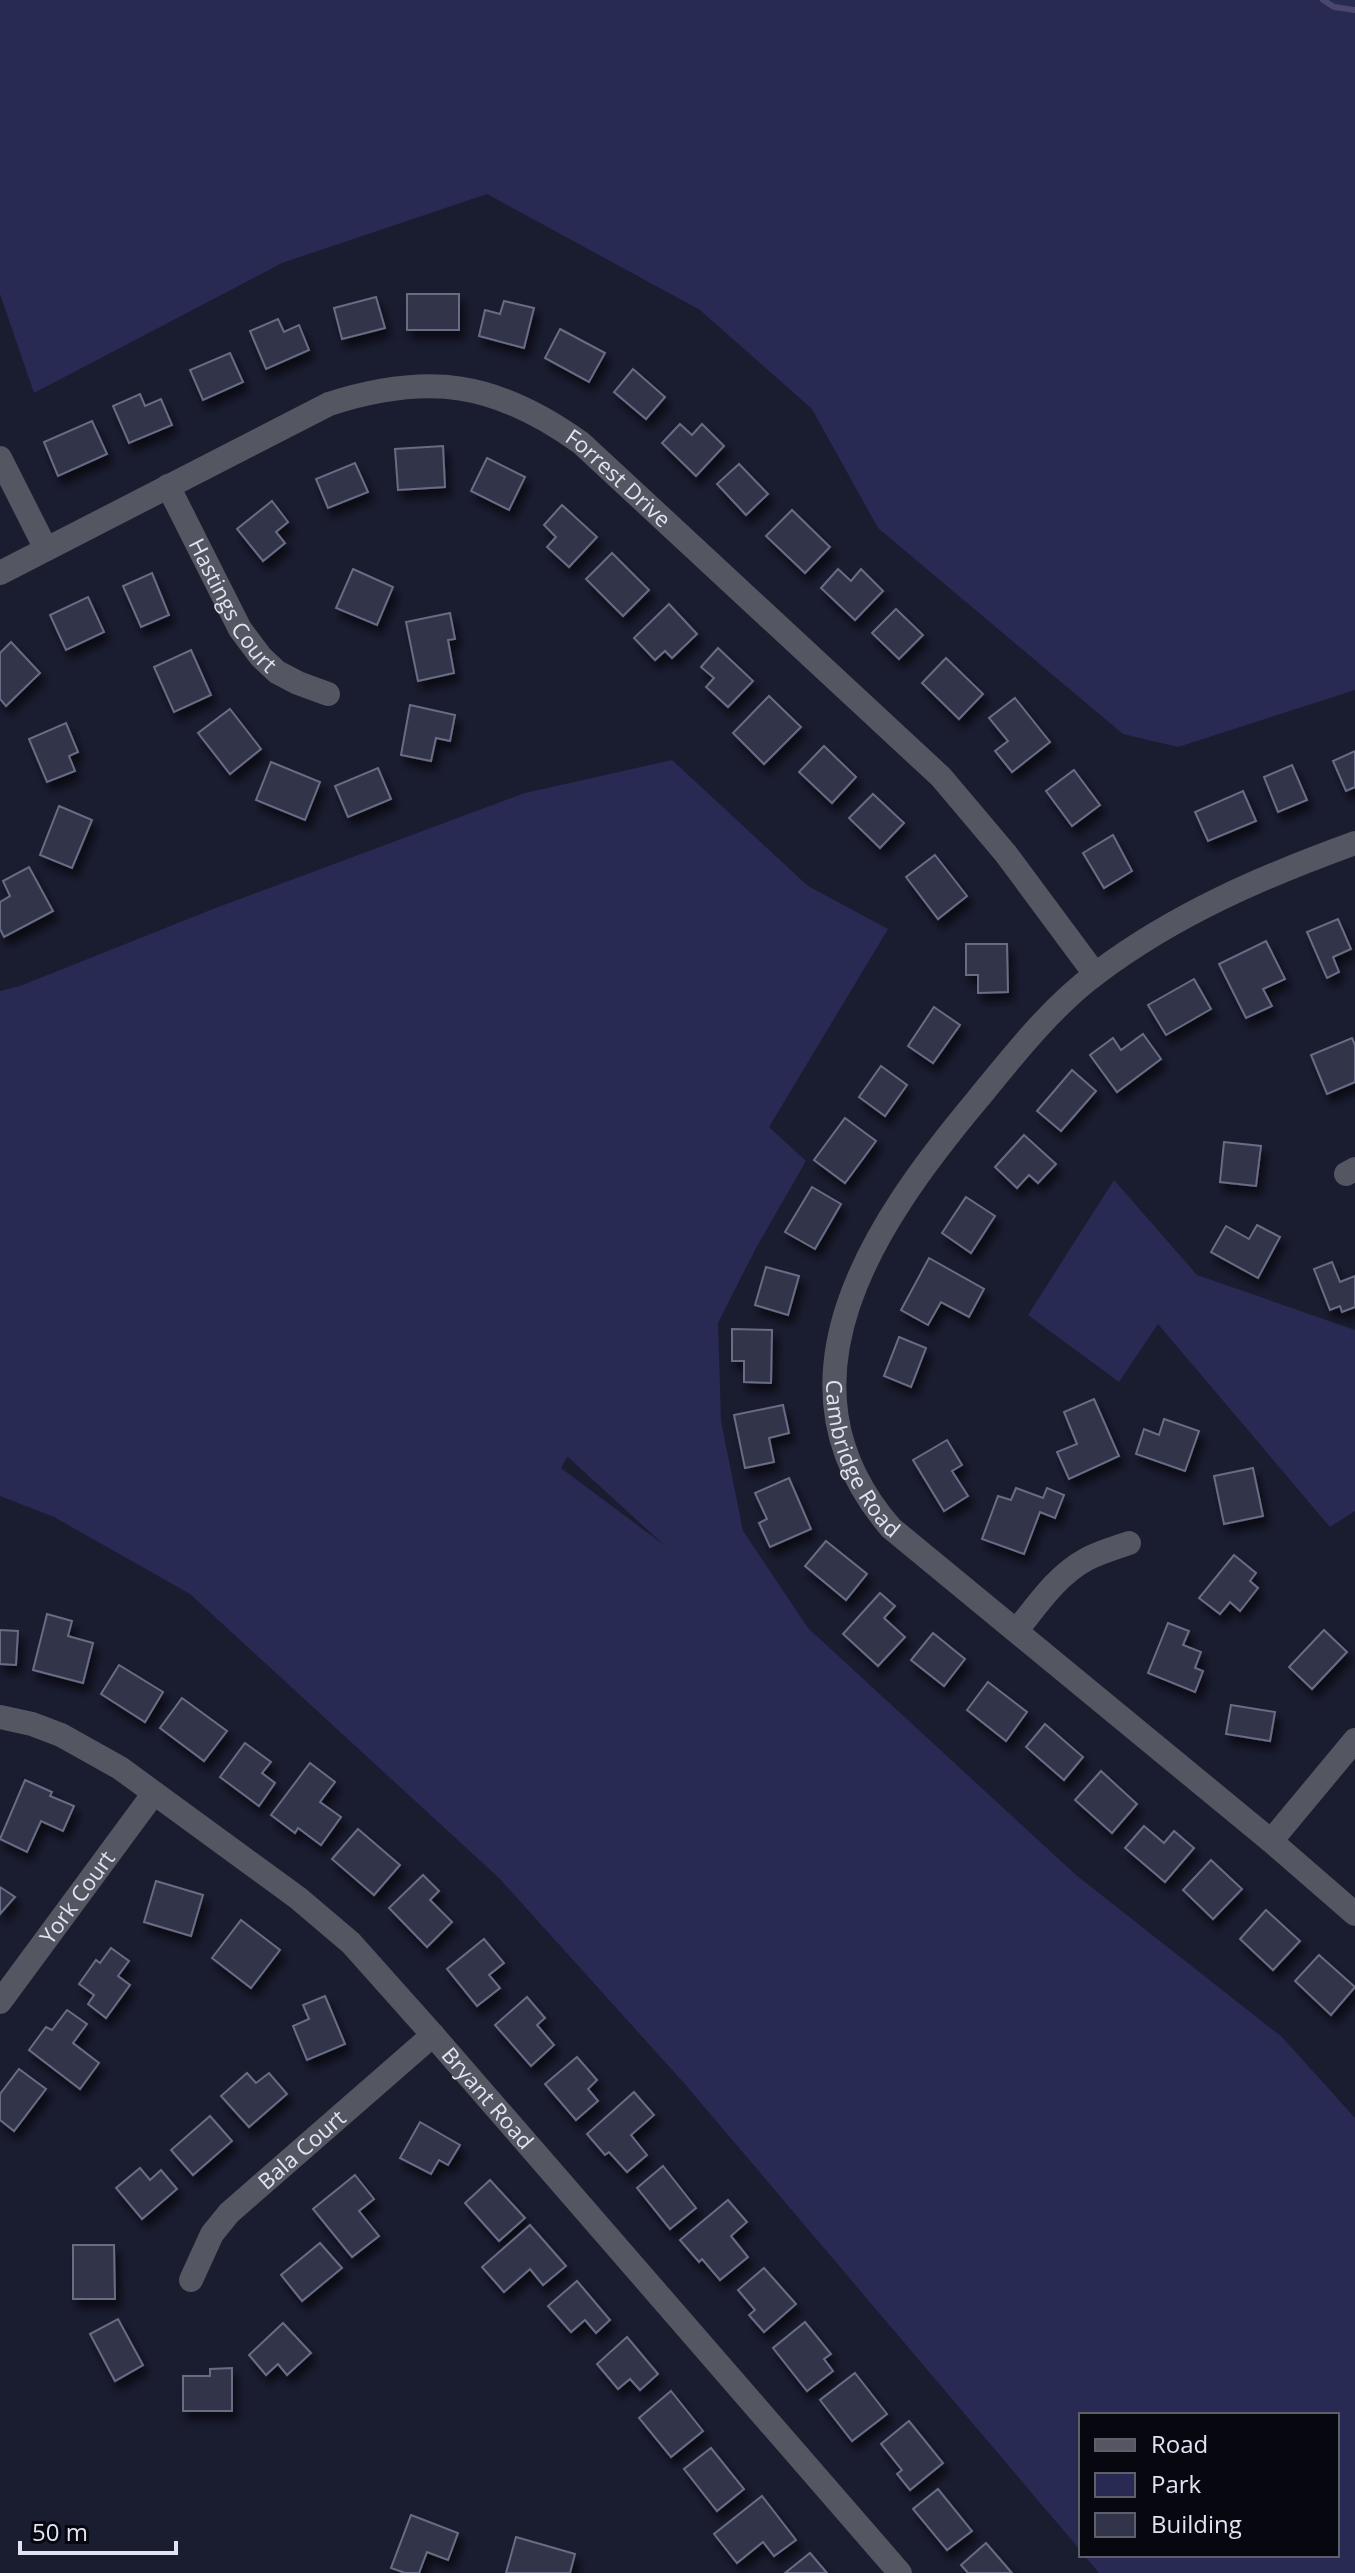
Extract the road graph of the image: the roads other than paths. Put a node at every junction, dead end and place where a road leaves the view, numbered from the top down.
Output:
1 (0, 458) edge
2 (168, 486) junction
3 (46, 549) junction
4 (0, 573) edge
5 (328, 694) dead end
6 (1355, 843) edge
7 (1095, 974) junction
8 (1129, 1543) dead end
9 (1017, 1630) junction
10 (0, 1717) edge
11 (1355, 1740) edge
12 (154, 1793) junction
13 (1271, 1841) junction
14 (1355, 1914) edge
15 (0, 2002) edge
16 (433, 2035) junction
17 (191, 2280) dead end
18 (900, 2573) edge

1 - 3 street
2 - 3 street, Forrest Drive
2 - 5 street, Hastings Court
2 - 7 street, Forrest Drive
3 - 4 street, Forrest Drive
6 - 7 street, Cambridge Road
7 - 9 street, Cambridge Road
8 - 9 street
9 - 13 street, Cambridge Road
10 - 12 street, Bryant Road
11 - 13 street
12 - 15 street, York Court
12 - 16 street, Bryant Road
13 - 14 street, Cambridge Road
16 - 17 street, Bala Court
16 - 18 street, Bryant Road

